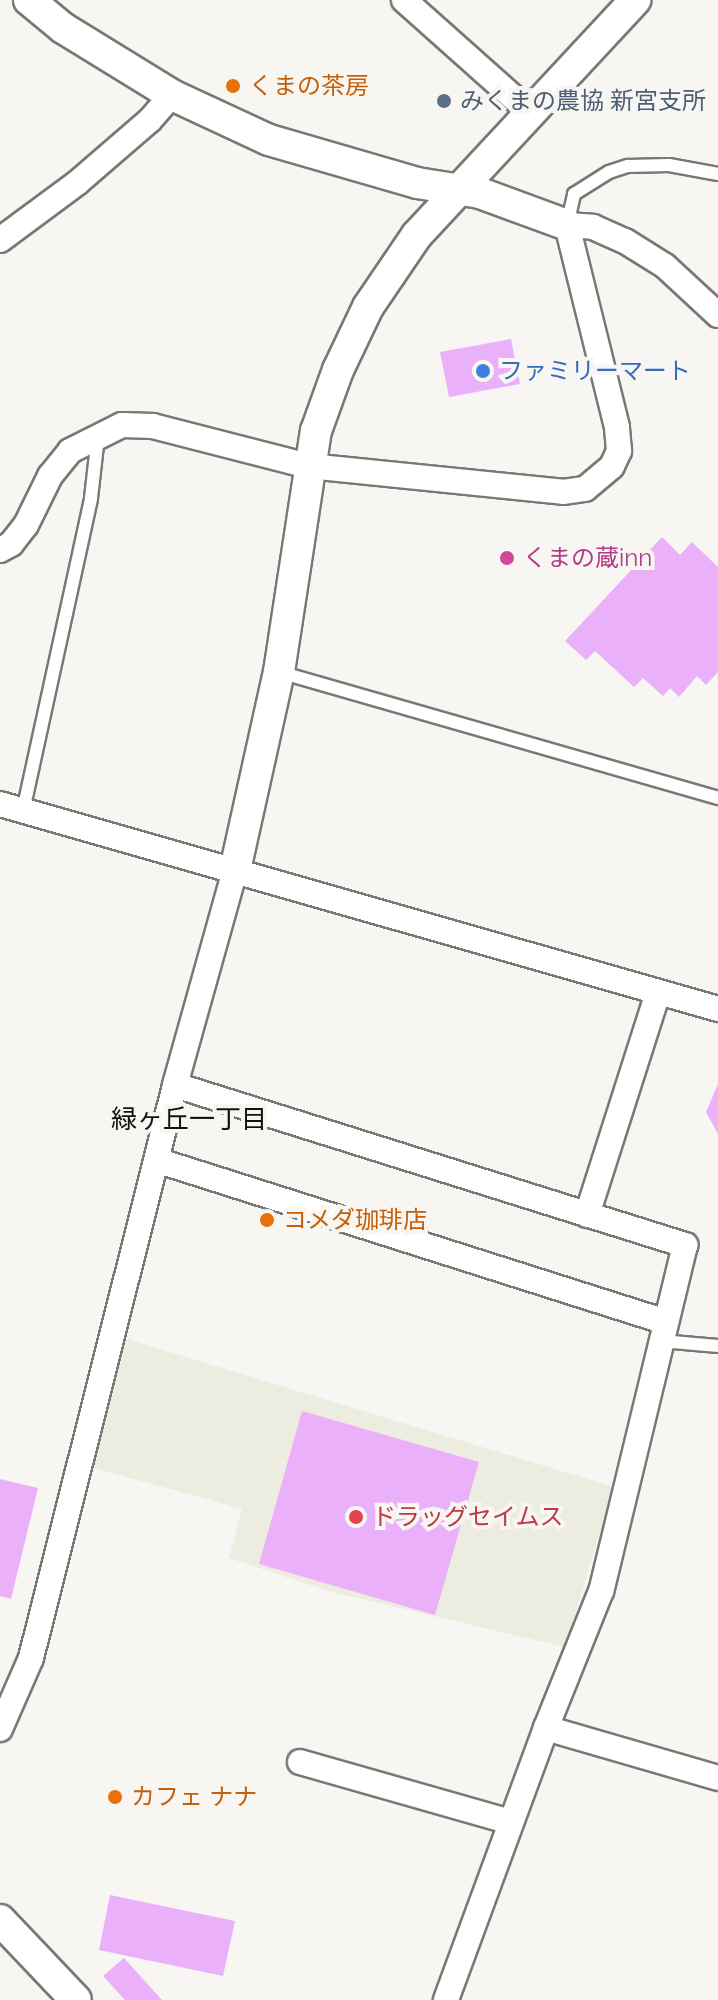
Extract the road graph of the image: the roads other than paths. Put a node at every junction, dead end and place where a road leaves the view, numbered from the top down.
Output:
1 (29, 0) edge
2 (404, 0) edge
3 (635, 0) edge
4 (172, 95) junction
5 (532, 114) junction
6 (718, 174) edge
7 (460, 190) junction
8 (567, 225) junction
9 (0, 240) edge
10 (718, 315) edge
11 (98, 434) junction
12 (309, 466) junction
13 (0, 550) edge
14 (279, 672) junction
15 (718, 798) edge
16 (12, 808) edge
17 (235, 870) junction
18 (658, 992) junction
19 (718, 1009) edge
20 (175, 1085) junction
21 (156, 1160) junction
22 (587, 1215) junction
23 (664, 1332) junction
24 (718, 1346) edge
25 (546, 1728) junction
26 (0, 1729) edge
27 (300, 1762) dead end
28 (718, 1778) edge
29 (510, 1822) junction
30 (0, 1920) edge
31 (76, 2000) edge
32 (446, 2000) edge

1 - 4 street
2 - 5 street
3 - 5 street
4 - 7 street
4 - 9 street
5 - 7 street
6 - 8 lane
7 - 8 street
7 - 12 street
8 - 10 street
8 - 12 street
11 - 12 street
11 - 13 street
11 - 16 lane
12 - 14 street
14 - 15 lane
14 - 17 street
16 - 17 street
17 - 18 street
17 - 20 street
18 - 19 street
18 - 22 street
20 - 21 street
20 - 22 street
21 - 23 street
21 - 26 street
22 - 23 street
23 - 24 lane
23 - 25 street
25 - 28 street
25 - 29 street
27 - 29 street
29 - 32 street
30 - 31 street

